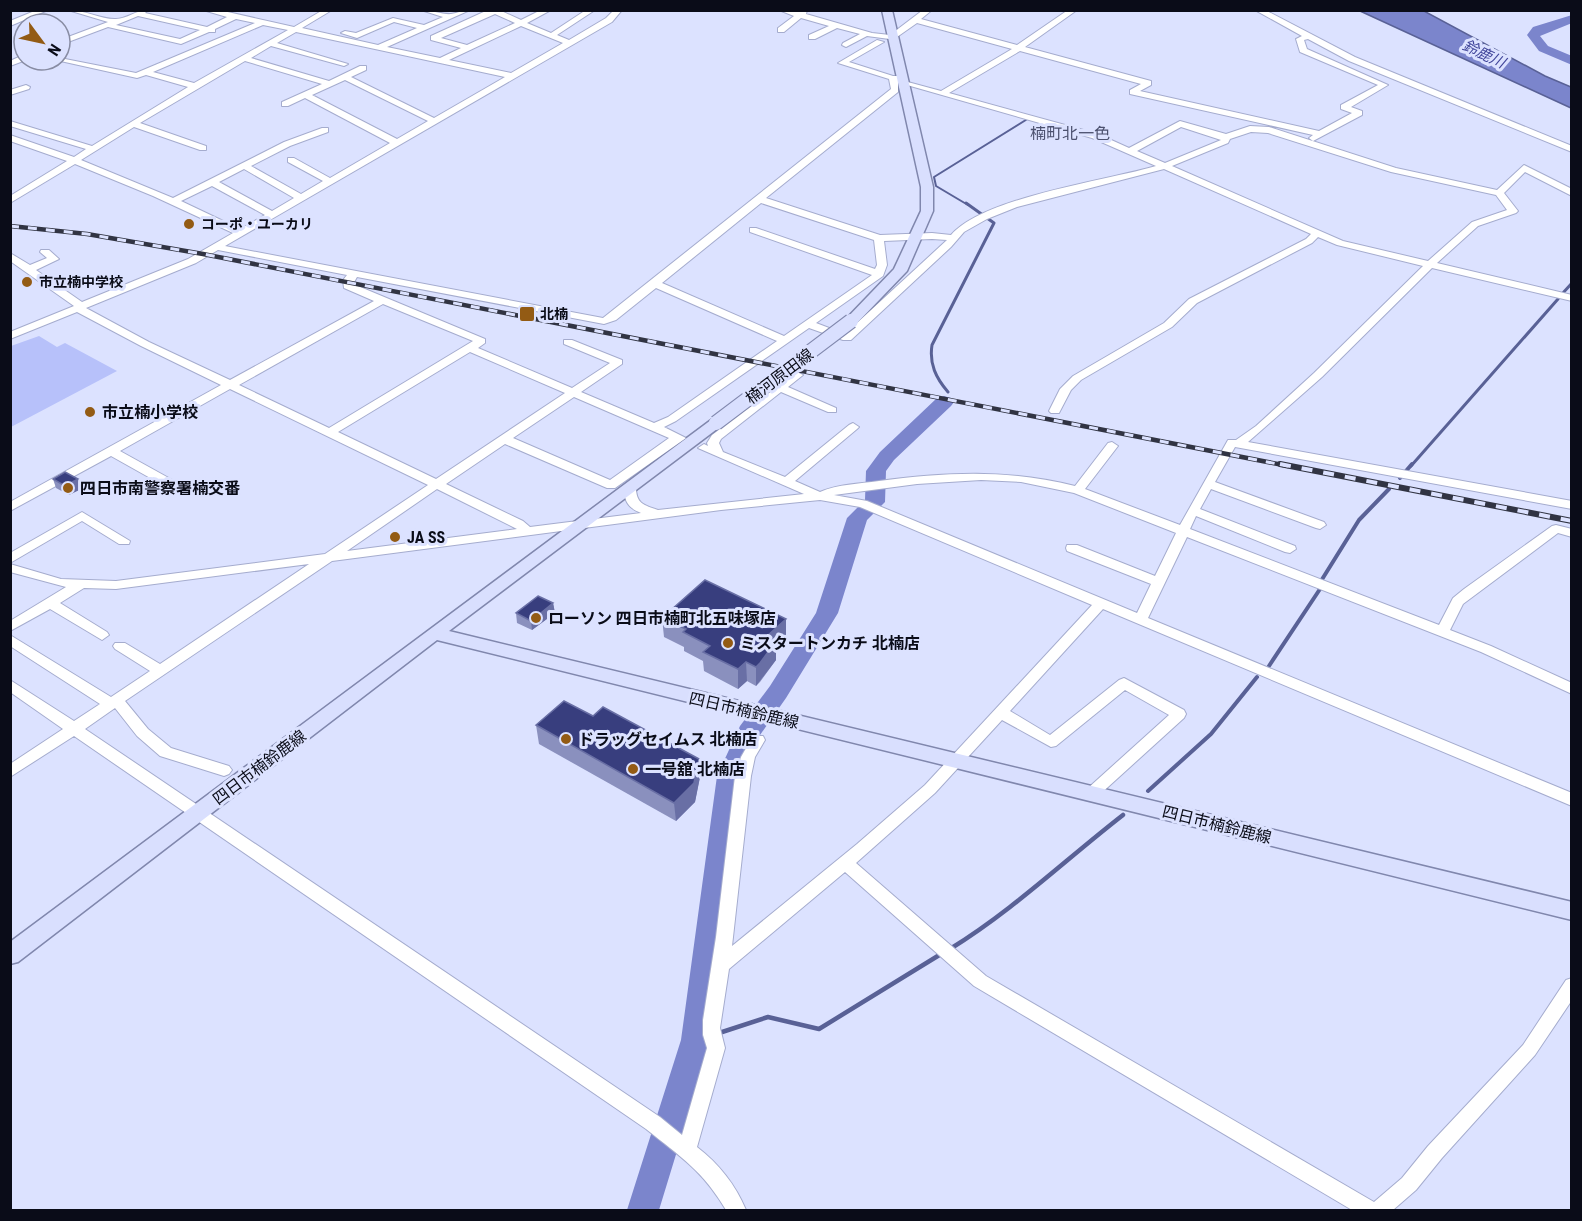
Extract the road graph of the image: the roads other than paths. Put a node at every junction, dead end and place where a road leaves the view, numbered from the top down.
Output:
1 (45, 10) edge
2 (71, 10) edge
3 (206, 10) edge
4 (267, 10) edge
5 (329, 10) edge
6 (424, 10) edge
7 (467, 10) edge
8 (548, 10) edge
9 (592, 10) edge
10 (619, 10) edge
11 (782, 10) edge
12 (887, 10) edge
13 (929, 10) edge
14 (1074, 10) edge
15 (1258, 10) edge
16 (493, 11) edge
17 (141, 12) edge
18 (223, 12) edge
19 (802, 13) edge
20 (235, 16) junction
21 (450, 17) junction
22 (249, 19) junction
23 (916, 20) junction
24 (263, 22) junction
25 (308, 23) junction
26 (521, 23) junction
27 (112, 24) junction
28 (10, 25) edge
29 (836, 26) junction
30 (425, 28) junction
31 (208, 29) junction
32 (297, 30) junction
33 (781, 30) dead end
34 (866, 34) junction
35 (235, 35) junction
36 (551, 36) junction
37 (893, 37) junction
38 (1306, 37) junction
39 (72, 38) edge
40 (812, 38) dead end
41 (181, 42) junction
42 (880, 42) dead end
43 (569, 43) junction
44 (272, 44) junction
45 (846, 45) dead end
46 (206, 47) junction
47 (380, 47) junction
48 (469, 48) junction
49 (1017, 49) junction
50 (247, 59) junction
51 (442, 60) junction
52 (72, 62) edge
53 (344, 64) dead end
54 (363, 68) dead end
55 (147, 72) junction
56 (345, 76) junction
57 (512, 76) junction
58 (900, 80) junction
59 (330, 84) junction
60 (195, 86) junction
61 (26, 87) dead end
62 (10, 93) edge
63 (943, 93) junction
64 (305, 95) junction
65 (285, 104) dead end
66 (1192, 116) junction
67 (434, 121) junction
68 (10, 123) edge
69 (134, 124) junction
70 (1271, 127) junction
71 (25, 128) junction
72 (325, 130) dead end
73 (1322, 134) junction
74 (1226, 136) junction
75 (10, 137) edge
76 (1306, 141) junction
77 (396, 142) junction
78 (91, 148) junction
79 (203, 148) dead end
80 (1572, 149) edge
81 (1131, 150) junction
82 (73, 159) junction
83 (291, 160) dead end
84 (243, 166) junction
85 (1166, 166) junction
86 (329, 181) junction
87 (212, 182) junction
88 (10, 190) edge
89 (1499, 193) junction
90 (1572, 193) edge
91 (20, 194) junction
92 (301, 198) junction
93 (759, 199) junction
94 (10, 200) edge
95 (174, 201) junction
96 (272, 215) junction
97 (753, 230) dead end
98 (241, 233) junction
99 (1317, 233) junction
100 (917, 236) junction
101 (951, 237) junction
102 (879, 238) junction
103 (216, 247) junction
104 (45, 252) dead end
105 (10, 256) edge
106 (1431, 265) junction
107 (30, 269) junction
108 (879, 274) junction
109 (353, 275) junction
110 (654, 283) junction
111 (1572, 298) edge
112 (383, 300) junction
113 (80, 308) junction
114 (809, 324) junction
115 (10, 336) edge
116 (785, 340) junction
117 (568, 342) dead end
118 (469, 348) junction
119 (797, 375) dead end
120 (230, 386) junction
121 (781, 387) junction
122 (574, 393) junction
123 (832, 410) dead end
124 (1055, 411) dead end
125 (655, 427) junction
126 (853, 427) dead end
127 (330, 432) junction
128 (504, 439) junction
129 (1240, 444) junction
130 (1112, 446) dead end
131 (704, 448) dead end
132 (111, 451) junction
133 (718, 453) junction
134 (788, 482) junction
135 (438, 484) junction
136 (1208, 484) junction
137 (172, 485) dead end
138 (630, 487) junction
139 (1078, 490) junction
140 (820, 496) junction
141 (1572, 506) edge
142 (10, 507) edge
143 (1194, 511) junction
144 (660, 514) junction
145 (583, 524) junction
146 (1320, 525) dead end
147 (1184, 529) junction
148 (528, 532) junction
149 (1572, 532) edge
150 (124, 541) dead end
151 (1072, 548) dead end
152 (1290, 549) dead end
153 (330, 558) junction
154 (10, 559) edge
155 (10, 568) edge
156 (24, 573) junction
157 (10, 581) edge
158 (1158, 582) junction
159 (80, 585) junction
160 (50, 603) junction
161 (1101, 603) junction
162 (1140, 620) junction
163 (10, 627) edge
164 (1442, 632) junction
165 (435, 633) junction
166 (102, 635) dead end
167 (10, 639) edge
168 (120, 646) dead end
169 (160, 671) junction
170 (10, 685) edge
171 (1572, 689) edge
172 (114, 703) junction
173 (1002, 713) junction
174 (76, 728) junction
175 (758, 740) dead end
176 (956, 760) junction
177 (224, 770) dead end
178 (10, 772) edge
179 (1092, 793) junction
180 (1572, 800) edge
181 (198, 813) junction
182 (846, 863) junction
183 (1572, 911) edge
184 (13, 950) edge
185 (721, 965) junction
186 (1572, 986) edge
187 (683, 1146) junction
188 (736, 1210) edge
189 (1369, 1210) edge
190 (1379, 1210) edge

1 - 28 street
2 - 27 street
3 - 18 street
4 - 22 street
5 - 25 street
6 - 21 street
7 - 21 street
8 - 26 street
9 - 36 street
10 - 43 street
11 - 19 street
12 - 37 main road, 楠河原田線
13 - 23 street
14 - 49 street
15 - 38 street
16 - 26 street
16 - 48 street
17 - 27 street
17 - 31 street
18 - 20 street
19 - 29 street
19 - 33 street
20 - 22 street
20 - 31 street
21 - 30 street
22 - 24 street
23 - 37 street
23 - 49 street
24 - 32 street
24 - 35 street
25 - 30 street
25 - 32 street
26 - 36 street
26 - 48 street
27 - 39 street
27 - 41 street
29 - 34 street
29 - 40 street
30 - 47 street
31 - 35 street
31 - 41 street
32 - 44 street
32 - 47 street
34 - 37 street
34 - 45 street
35 - 46 street
36 - 43 street
37 - 58 main road, 楠河原田線
38 - 73 street
38 - 80 street
41 - 46 street
42 - 58 street
43 - 57 street
44 - 50 street
44 - 53 street
46 - 55 street
47 - 51 street
48 - 51 street
49 - 63 street
49 - 66 street
50 - 59 street
50 - 60 street
51 - 57 street
52 - 55 street
54 - 56 street
55 - 60 street
56 - 59 street
56 - 67 street
57 - 67 street
58 - 63 street
58 - 93 street
58 - 100 main road, 楠河原田線
59 - 64 street
60 - 69 street
61 - 62 street
63 - 81 street
64 - 65 street
64 - 77 street
66 - 70 street
66 - 74 street
66 - 81 street
67 - 77 street
68 - 71 street
69 - 78 street
69 - 79 street
70 - 73 street
70 - 74 street
70 - 76 street
71 - 75 street
71 - 78 street
72 - 84 street
73 - 76 street
74 - 85 street
75 - 82 street
76 - 89 street
77 - 86 street
78 - 82 street
81 - 85 street
82 - 91 street
82 - 95 street
83 - 86 street
84 - 87 street
84 - 92 street
85 - 99 street
85 - 101 street
86 - 92 street
87 - 95 street
87 - 96 street
88 - 91 street
89 - 90 street
89 - 106 street
91 - 94 street
92 - 96 street
93 - 102 street
93 - 110 street
95 - 98 street
96 - 98 street
97 - 108 street
98 - 103 street
99 - 106 street
99 - 124 street
100 - 101 street
100 - 102 street
100 - 138 main road, 楠河原田線, bridge
101 - 114 street
102 - 108 street
103 - 109 street
103 - 113 street
104 - 107 street
105 - 107 street
106 - 111 street
106 - 129 street
107 - 113 street
108 - 114 street
109 - 110 street
109 - 112 street
110 - 116 street
112 - 118 street
112 - 120 street
113 - 115 street
113 - 120 street
114 - 116 street
116 - 125 street
117 - 122 street
118 - 122 street
118 - 127 street
119 - 121 street
120 - 127 street
120 - 132 street
121 - 123 street
121 - 133 street
122 - 125 street
122 - 128 street
125 - 128 street
126 - 134 street
127 - 135 street
128 - 135 street
129 - 136 street
129 - 141 street
130 - 139 street
131 - 133 street
132 - 137 street
132 - 142 street
133 - 134 street
134 - 140 street
135 - 148 street
135 - 153 street
136 - 143 street
136 - 146 street
138 - 144 street
138 - 145 main road, 楠河原田線
139 - 140 street
139 - 147 street
140 - 144 street
140 - 161 street
143 - 147 street
143 - 152 street
144 - 145 street
145 - 148 street
145 - 165 main road, 楠河原田線
147 - 158 street
147 - 164 street
148 - 153 street
149 - 164 street
150 - 154 street
151 - 158 street
153 - 159 street
153 - 169 street
155 - 156 street
156 - 157 street
156 - 159 street
158 - 162 street
159 - 160 street
160 - 163 street
160 - 166 street
161 - 162 street
161 - 173 street
162 - 180 street
164 - 171 street
165 - 176 main road, 四日市楠鈴鹿線
165 - 181 main road, 四日市楠鈴鹿線
167 - 172 street
168 - 169 street
169 - 172 street
170 - 174 street
172 - 174 street
172 - 177 street
173 - 176 street
173 - 179 street
174 - 178 street
174 - 181 street
175 - 185 street
176 - 179 main road, 四日市楠鈴鹿線
176 - 182 street
179 - 183 main road, 四日市楠鈴鹿線
181 - 184 main road, 四日市楠鈴鹿線
181 - 187 street
182 - 185 street
182 - 189 street
185 - 187 street
186 - 190 street
187 - 188 street

